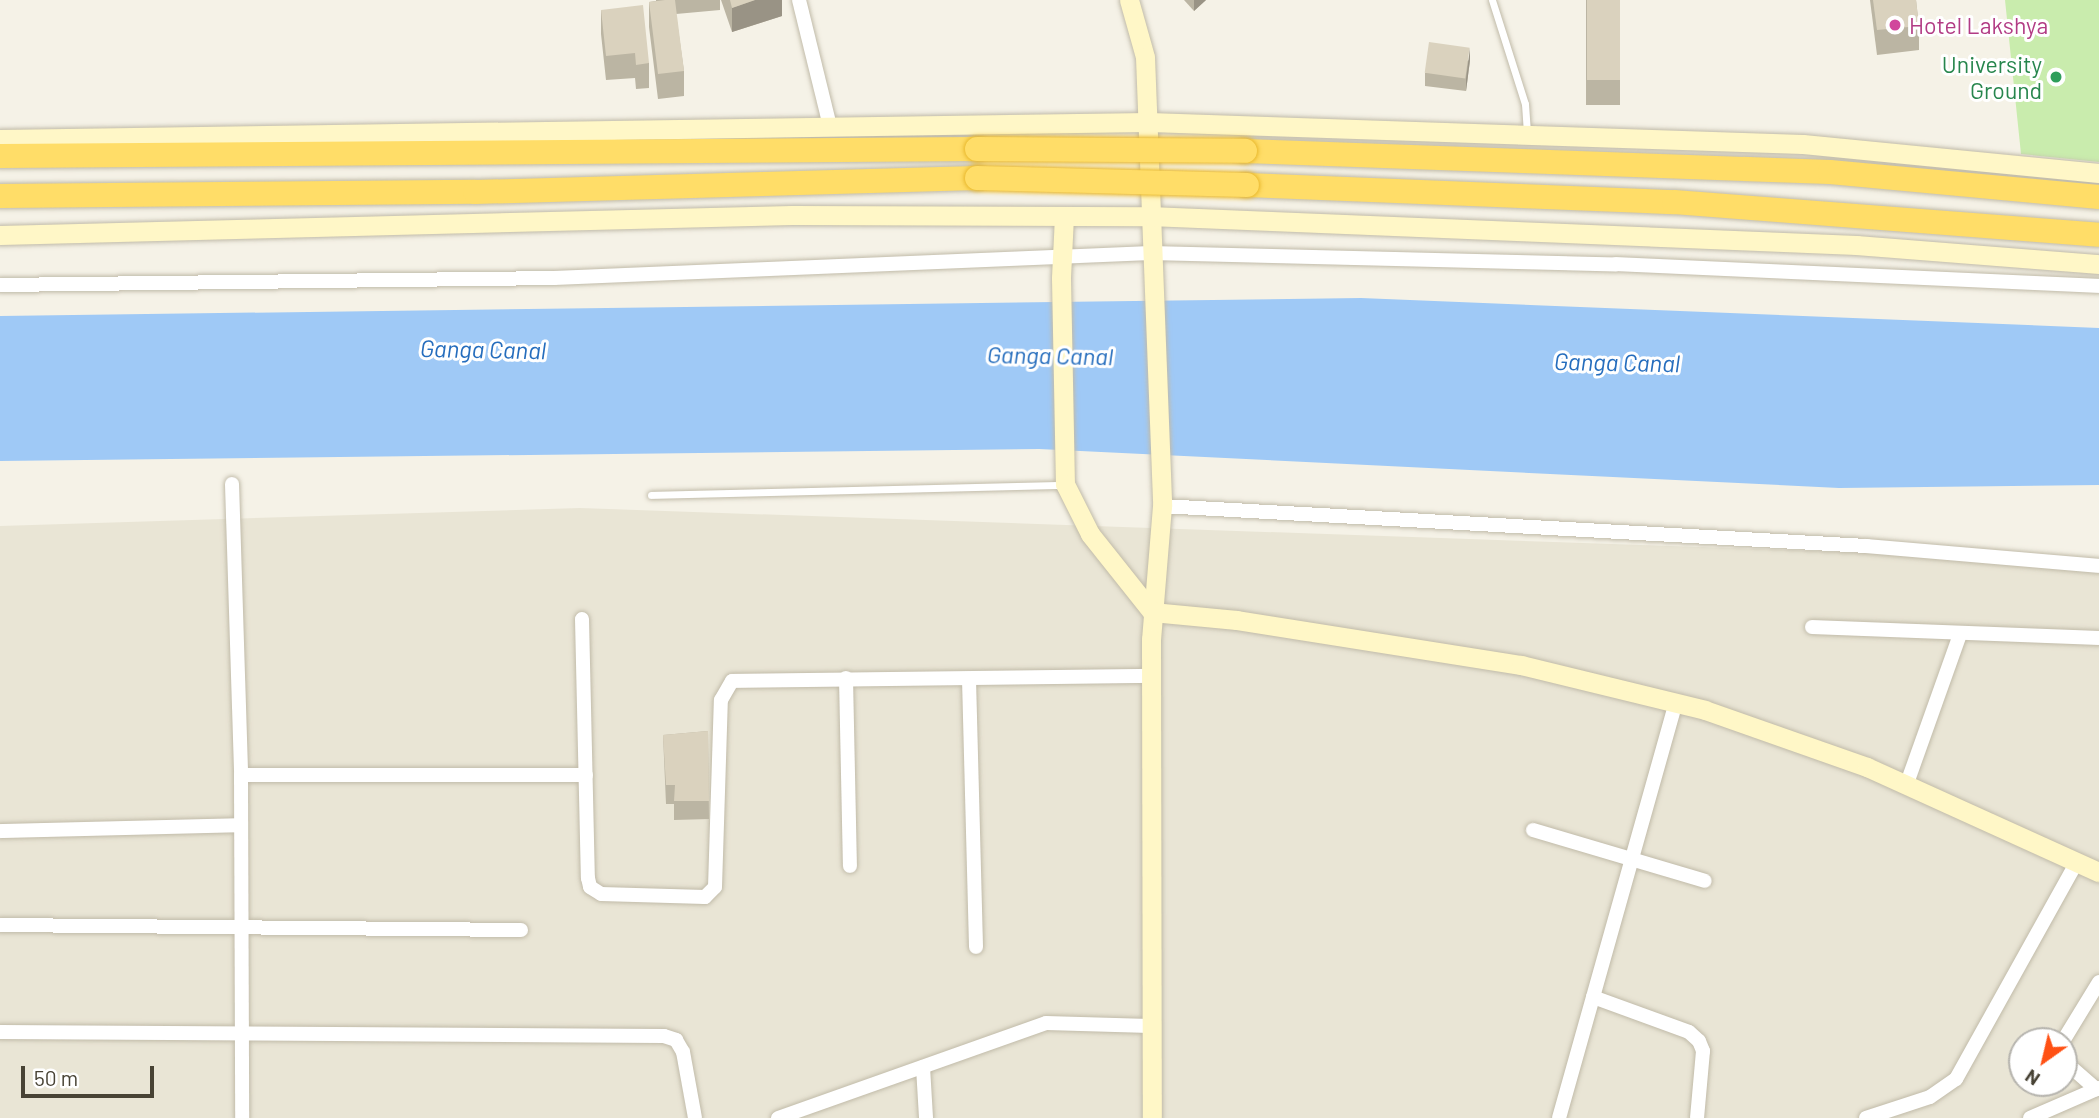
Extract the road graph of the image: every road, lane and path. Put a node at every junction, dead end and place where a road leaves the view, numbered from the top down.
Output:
1 (799, 0) edge
2 (1129, 0) edge
3 (1492, 0) edge
4 (1149, 121) junction
5 (830, 126) junction
6 (1528, 135) junction
7 (0, 139) edge
8 (0, 156) edge
9 (2099, 173) edge
10 (0, 195) edge
11 (2099, 197) edge
12 (1064, 216) junction
13 (1149, 216) junction
14 (0, 235) edge
15 (2099, 235) edge
16 (1150, 253) junction
17 (1062, 254) junction
18 (2099, 264) edge
19 (0, 285) edge
20 (2099, 286) edge
21 (1064, 476) junction
22 (232, 484) dead end
23 (651, 495) dead end
24 (1163, 506) junction
25 (2099, 566) edge
26 (1152, 612) junction
27 (582, 620) dead end
28 (1812, 627) dead end
29 (1960, 634) junction
30 (2099, 638) edge
31 (1151, 676) junction
32 (846, 678) junction
33 (969, 678) junction
34 (1675, 704) junction
35 (241, 775) junction
36 (586, 775) junction
37 (1906, 786) junction
38 (241, 825) junction
39 (1533, 830) dead end
40 (0, 831) edge
41 (1634, 856) junction
42 (2077, 862) junction
43 (850, 866) dead end
44 (2099, 872) edge
45 (1705, 881) dead end
46 (0, 925) edge
47 (241, 928) junction
48 (521, 930) dead end
49 (976, 947) dead end
50 (2099, 982) edge
51 (1593, 998) junction
52 (1150, 1026) junction
53 (2072, 1027) edge
54 (0, 1032) edge
55 (241, 1033) junction
56 (923, 1067) junction
57 (2078, 1073) edge
58 (2098, 1089) edge
59 (242, 1118) edge
60 (695, 1118) edge
61 (778, 1118) edge
62 (926, 1118) edge
63 (1152, 1118) edge
64 (1559, 1118) edge
65 (1697, 1118) edge
66 (1866, 1118) edge
67 (2030, 1118) edge

1 - 5 street
2 - 4 street
3 - 6 lane
4 - 5 street
4 - 6 street
4 - 13 street
5 - 7 street
6 - 9 street
8 - 11 highway, bridge
10 - 15 highway, bridge
12 - 13 street
12 - 14 street
12 - 17 street
13 - 16 street
13 - 18 street
16 - 17 street
16 - 20 street
16 - 24 street
17 - 19 street
17 - 21 street
21 - 23 lane
21 - 26 street
22 - 35 street
24 - 25 street
24 - 26 street
26 - 31 street
26 - 34 street
27 - 36 street
28 - 29 street
29 - 30 street
29 - 37 street
31 - 33 street
31 - 52 street
32 - 33 street
32 - 36 street
32 - 43 street
33 - 49 street
34 - 37 street
34 - 41 street
35 - 36 street
35 - 38 street
37 - 42 street
38 - 40 street
38 - 47 street
39 - 41 street
41 - 45 street
41 - 51 street
42 - 44 street
42 - 66 street
46 - 47 street
47 - 48 street
47 - 55 street
50 - 53 street
51 - 64 street
51 - 65 street
52 - 56 street
52 - 63 street
54 - 55 street
55 - 59 street
55 - 60 street
56 - 61 street
56 - 62 street
57 - 58 street
58 - 67 street

